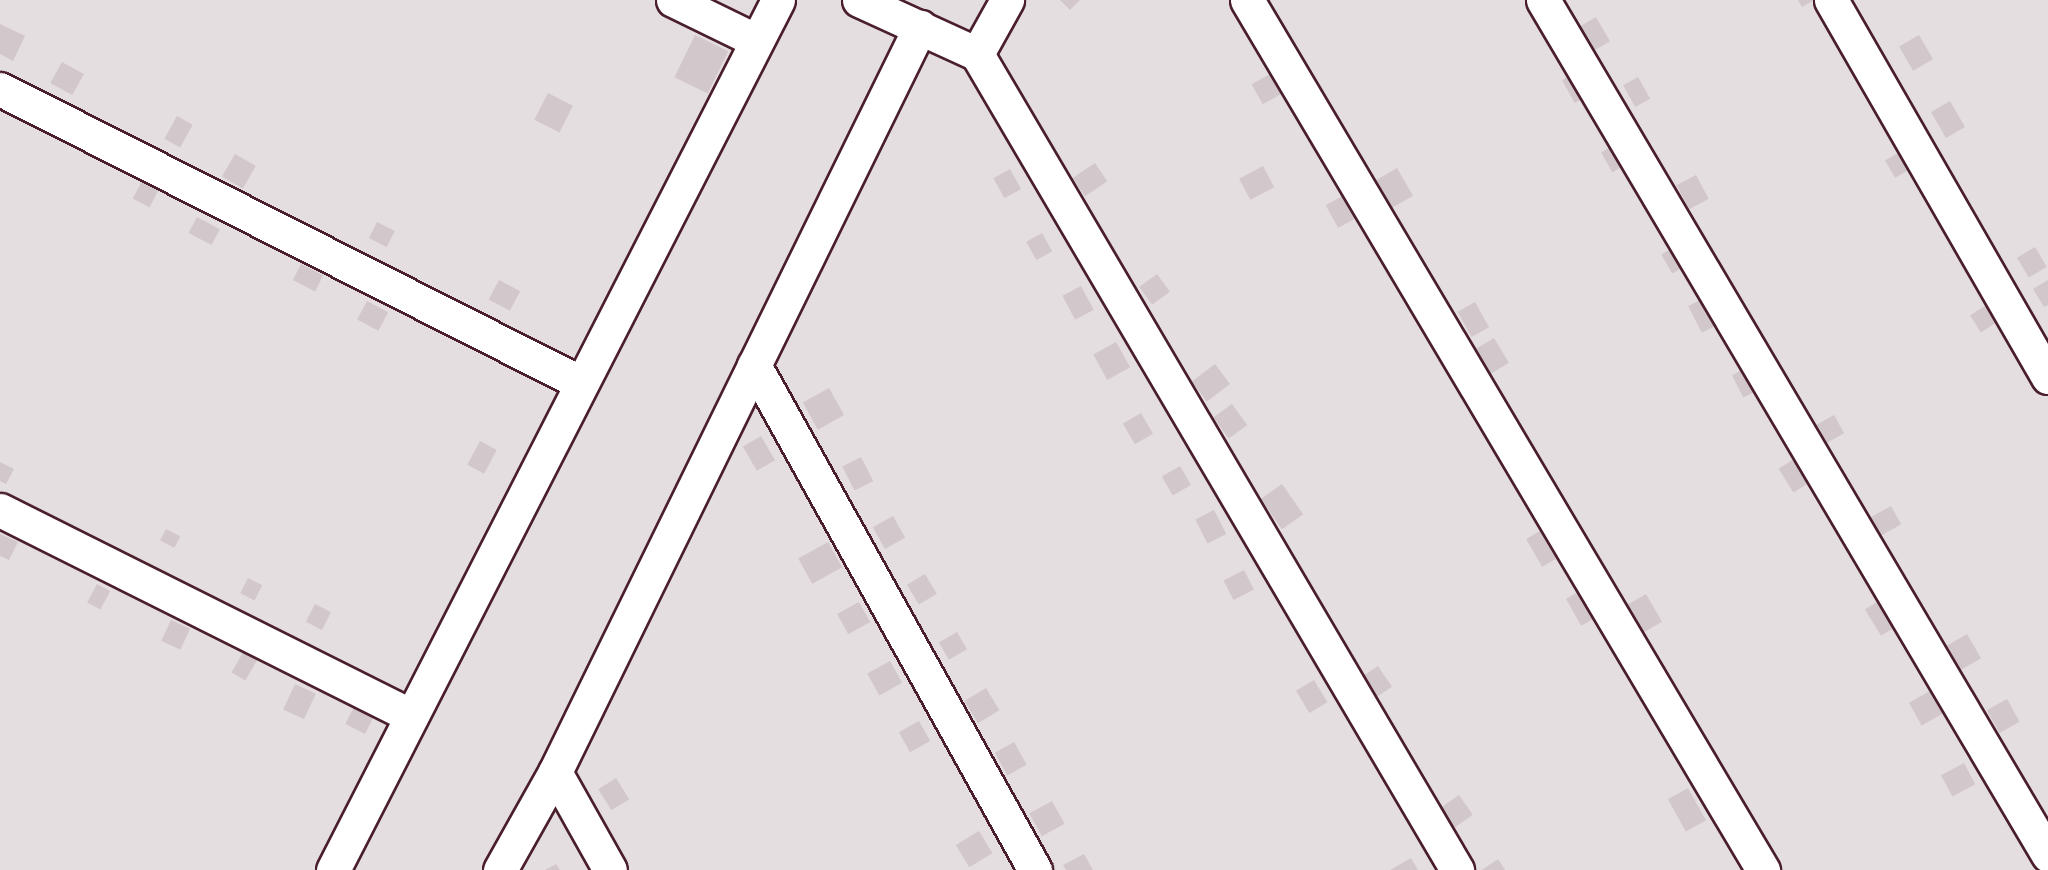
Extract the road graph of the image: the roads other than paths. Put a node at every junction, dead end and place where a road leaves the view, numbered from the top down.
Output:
1 (673, 0) edge
2 (778, 0) edge
3 (859, 0) edge
4 (1007, 0) edge
5 (1247, 0) edge
6 (1543, 0) edge
7 (1831, 0) edge
8 (920, 27) junction
9 (757, 41) junction
10 (977, 54) junction
11 (0, 89) edge
12 (754, 365) junction
13 (2048, 377) edge
14 (581, 382) junction
15 (0, 510) edge
16 (411, 716) junction
17 (555, 772) junction
18 (2048, 855) edge
19 (333, 870) edge
20 (500, 870) edge
21 (610, 870) edge
22 (1035, 870) edge
23 (1457, 870) edge
24 (1763, 870) edge

1 - 9 lane
2 - 9 lane
3 - 8 lane
4 - 10 lane
5 - 24 lane
6 - 18 lane
7 - 13 lane
8 - 10 lane
8 - 12 lane
9 - 14 lane
10 - 23 lane
11 - 14 lane
12 - 17 lane
12 - 22 lane
14 - 16 lane
15 - 16 lane
16 - 19 lane
17 - 20 lane
17 - 21 lane

